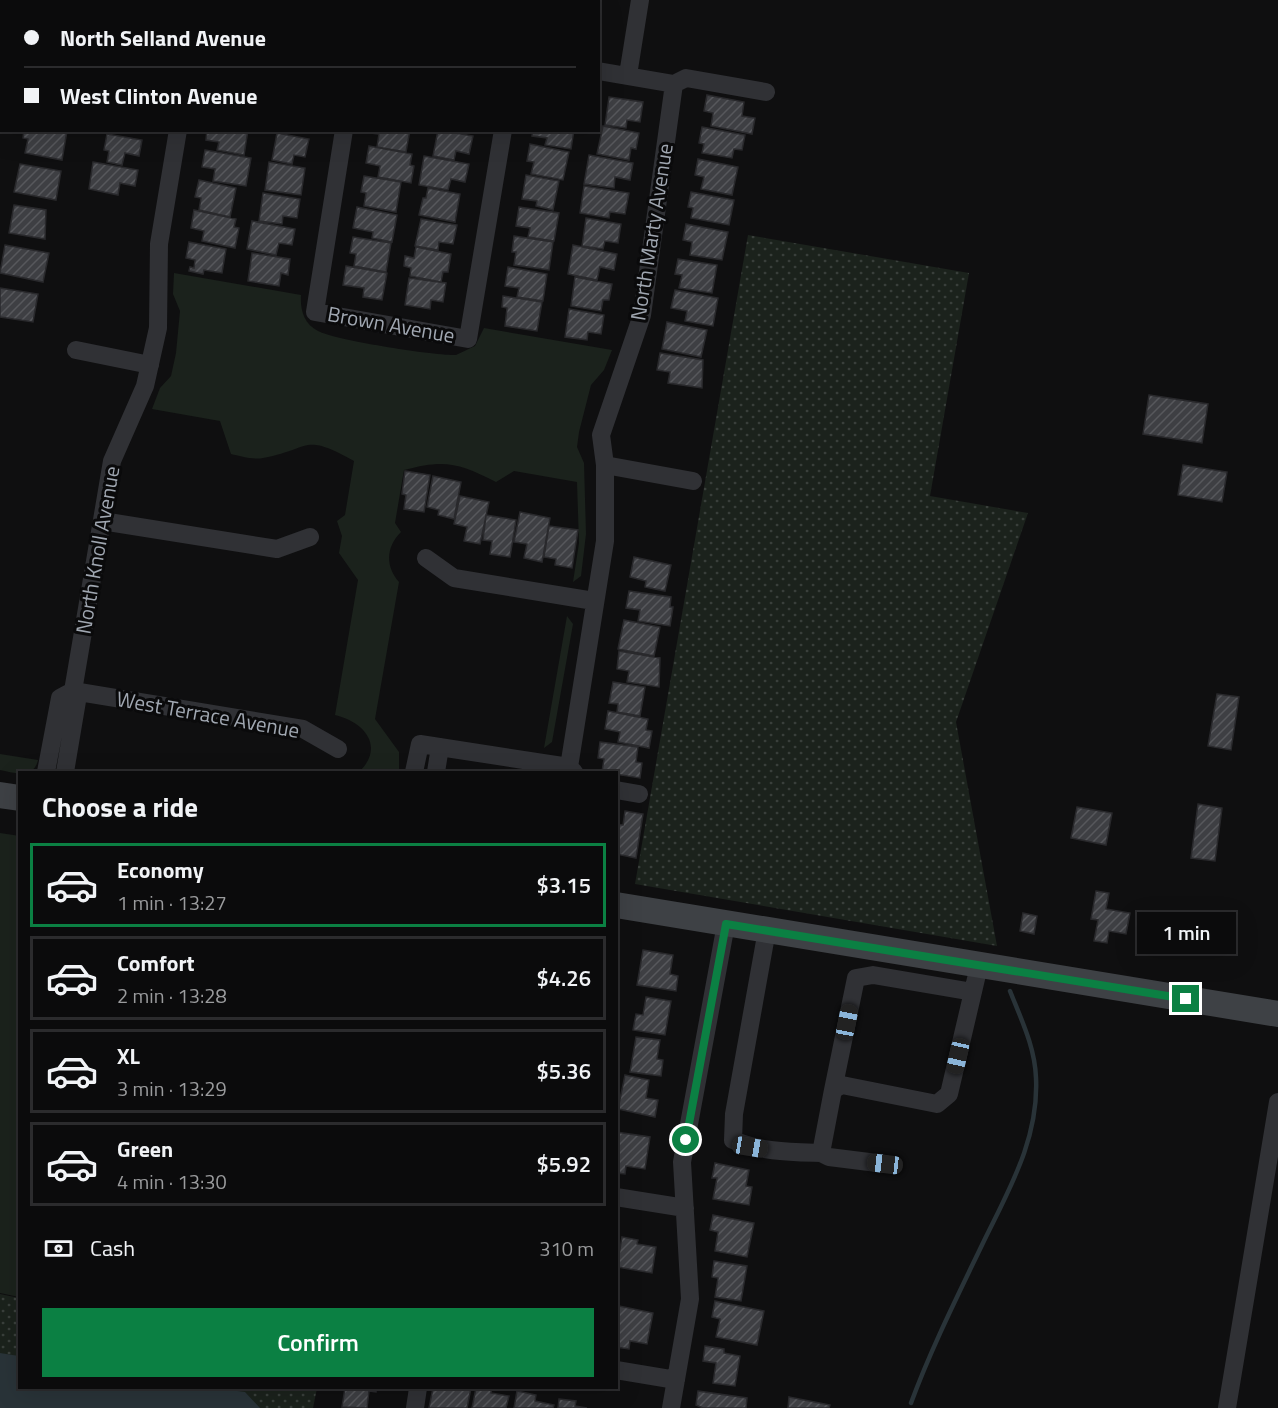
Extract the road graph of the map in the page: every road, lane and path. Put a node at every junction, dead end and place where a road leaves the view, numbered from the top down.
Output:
1 (640, 0) edge
2 (600, 71) edge
3 (627, 75) junction
4 (674, 84) junction
5 (765, 92) dead end
6 (178, 132) edge
7 (344, 132) edge
8 (503, 132) edge
9 (76, 350) dead end
10 (150, 364) junction
11 (604, 465) junction
12 (693, 481) dead end
13 (102, 521) junction
14 (310, 537) dead end
15 (426, 558) dead end
16 (594, 601) junction
17 (73, 691) junction
18 (440, 747) junction
19 (338, 749) dead end
20 (572, 770) edge
21 (46, 771) edge
22 (65, 771) edge
23 (414, 771) edge
24 (436, 771) edge
25 (618, 790) edge
26 (639, 794) dead end
27 (0, 795) edge
28 (18, 798) edge
29 (618, 905) edge
30 (726, 924) junction
31 (767, 930) junction
32 (979, 966) junction
33 (973, 992) junction
34 (1278, 1014) edge
35 (833, 1090) junction
36 (1278, 1102) edge
37 (821, 1153) junction
38 (885, 1164) dead end
39 (618, 1197) edge
40 (685, 1208) junction
41 (618, 1370) edge
42 (676, 1380) junction
43 (418, 1389) edge
44 (415, 1408) edge
45 (671, 1408) edge
46 (1227, 1408) edge

1 - 3 street
2 - 3 street
3 - 4 street
4 - 5 street
4 - 11 street, North Marty Avenue
6 - 10 street, North Knoll Avenue
7 - 8 street, Brown Avenue
9 - 10 street
10 - 13 street, North Knoll Avenue
11 - 12 street
11 - 16 street, North Marty Avenue
13 - 14 street
13 - 17 street, North Knoll Avenue
15 - 16 street
16 - 20 street, North Marty Avenue
17 - 19 street, West Terrace Avenue
17 - 21 street, North Knoll Avenue
17 - 22 street, North Knoll Avenue
18 - 20 street
18 - 23 street
18 - 24 street
25 - 26 street
27 - 28 main road
29 - 30 main road
30 - 31 main road
30 - 40 street
31 - 32 main road
31 - 37 street
32 - 33 street
32 - 34 main road
33 - 35 street
33 - 35 street
35 - 37 street
36 - 46 street
37 - 38 street
39 - 40 street
40 - 42 street
41 - 42 street
42 - 45 street
43 - 44 street

